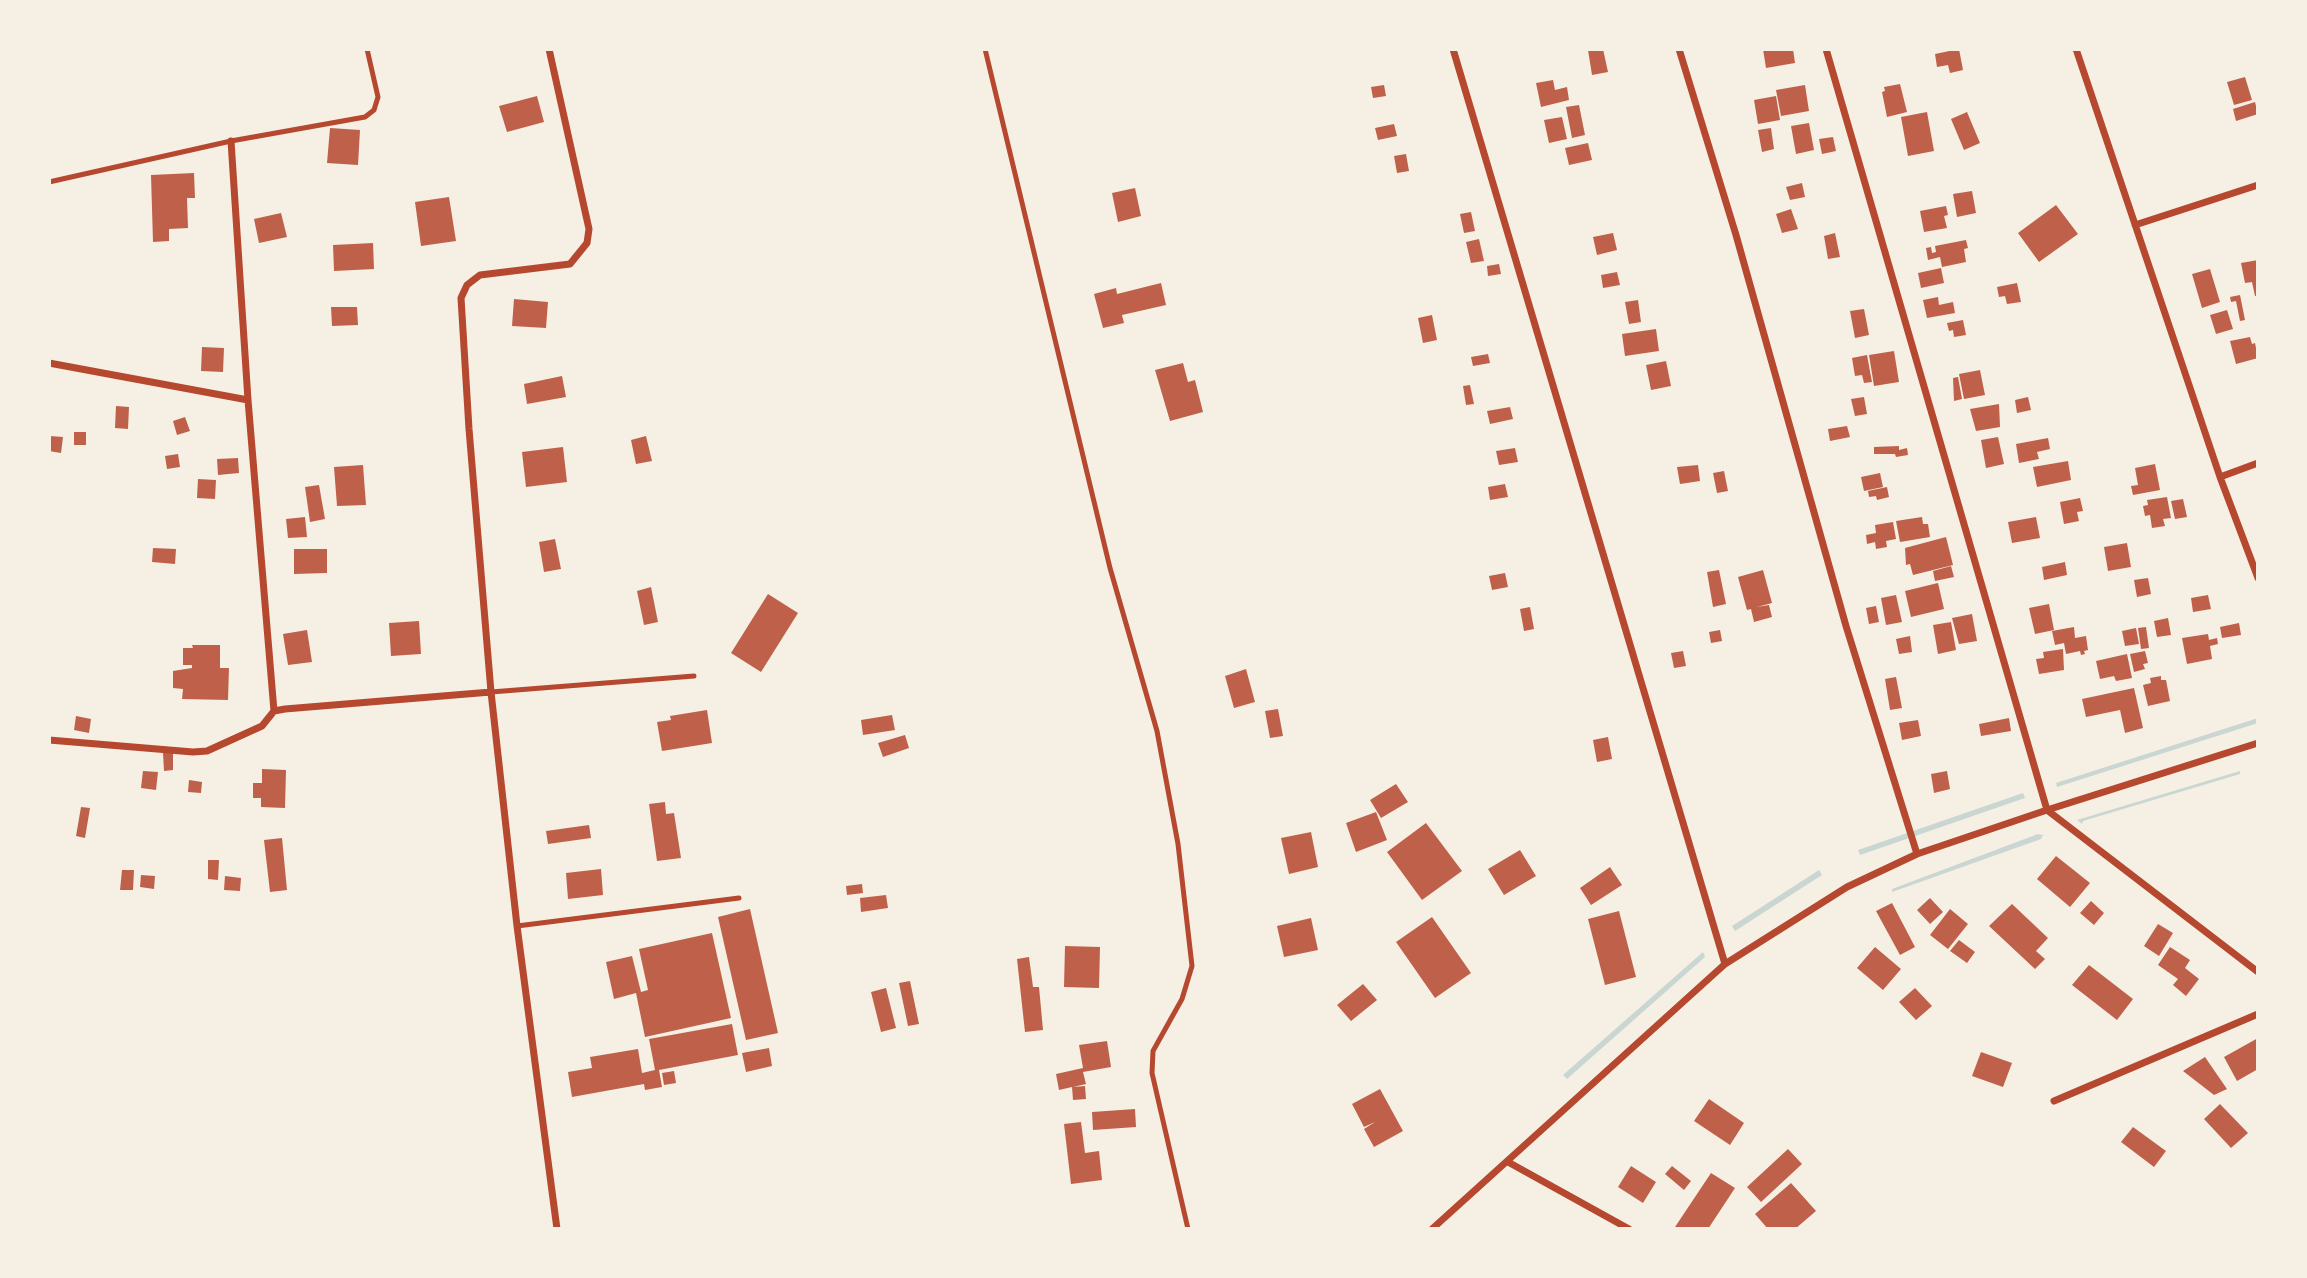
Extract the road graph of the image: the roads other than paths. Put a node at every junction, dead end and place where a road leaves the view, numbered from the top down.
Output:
1 (368, 49) edge
2 (549, 49) edge
3 (985, 49) edge
4 (1452, 49) edge
5 (1679, 49) edge
6 (1826, 49) edge
7 (2076, 49) edge
8 (231, 141) junction
9 (49, 182) edge
10 (2258, 185) edge
11 (2135, 225) junction
12 (49, 363) edge
13 (248, 400) junction
14 (2258, 463) edge
15 (2220, 477) junction
16 (2258, 578) edge
17 (694, 676) dead end
18 (491, 692) junction
19 (274, 712) junction
20 (49, 740) edge
21 (2258, 743) edge
22 (2047, 810) junction
23 (1917, 854) junction
24 (739, 898) dead end
25 (517, 926) junction
26 (1725, 964) junction
27 (2258, 972) edge
28 (2258, 1014) edge
29 (2054, 1101) dead end
30 (1508, 1162) junction
31 (557, 1229) edge
32 (1188, 1229) edge
33 (1432, 1229) edge
34 (1629, 1229) edge

1 - 8 lane
2 - 18 street
3 - 32 lane
4 - 26 street
5 - 23 street
6 - 22 street
7 - 11 street
8 - 9 lane
8 - 13 street
10 - 11 street
11 - 15 street
12 - 13 street
13 - 19 street
14 - 15 street
15 - 16 street
17 - 18 lane
18 - 19 street
18 - 25 street
19 - 20 street
21 - 22 street
22 - 23 street
22 - 27 street
23 - 26 street
24 - 25 lane
25 - 31 street
26 - 30 street
28 - 29 street
30 - 33 street
30 - 34 street

